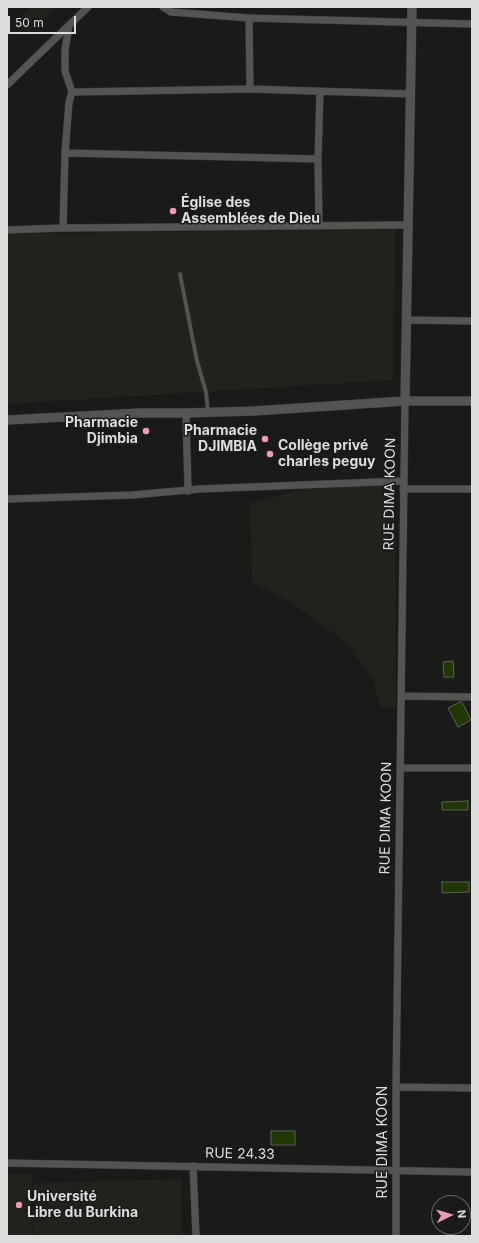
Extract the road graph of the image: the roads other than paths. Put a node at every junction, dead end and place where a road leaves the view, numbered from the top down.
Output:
1 (88, 7) edge
2 (163, 7) edge
3 (412, 7) edge
4 (249, 18) junction
5 (412, 23) junction
6 (472, 24) edge
7 (69, 26) junction
8 (7, 85) edge
9 (250, 89) junction
10 (72, 92) junction
11 (320, 92) junction
12 (410, 94) junction
13 (65, 153) junction
14 (318, 159) junction
15 (319, 225) junction
16 (407, 225) junction
17 (63, 228) junction
18 (7, 230) edge
19 (180, 274) dead end
20 (406, 320) junction
21 (472, 321) edge
22 (405, 401) junction
23 (472, 401) edge
24 (208, 412) junction
25 (186, 413) junction
26 (7, 420) edge
27 (403, 481) junction
28 (403, 489) junction
29 (472, 489) edge
30 (188, 491) junction
31 (7, 499) edge
32 (401, 696) junction
33 (472, 697) edge
34 (400, 768) junction
35 (472, 768) edge
36 (396, 1087) junction
37 (472, 1088) edge
38 (7, 1163) edge
39 (193, 1166) junction
40 (396, 1171) junction
41 (472, 1172) edge
42 (196, 1236) edge
43 (396, 1236) edge

1 - 7 street
2 - 4 street
3 - 5 street
4 - 5 street
4 - 9 street
5 - 6 street
5 - 12 street
7 - 8 street
7 - 10 street
9 - 10 street
9 - 11 street
10 - 13 street
11 - 12 street
11 - 14 street
12 - 16 street
13 - 14 street
13 - 17 street
14 - 15 street
15 - 16 street
15 - 17 street
16 - 20 street
17 - 18 street
19 - 24 lane
20 - 21 street
20 - 22 street
22 - 23 street
22 - 24 street
22 - 27 street, RUE DIMA KOON
24 - 25 street
25 - 26 street
25 - 30 street
27 - 28 street, RUE DIMA KOON
27 - 30 street
28 - 29 street
28 - 32 street, RUE DIMA KOON
30 - 31 street
32 - 33 street
32 - 34 street, RUE DIMA KOON
34 - 35 street
34 - 36 street, RUE DIMA KOON
36 - 37 street
36 - 40 street, RUE DIMA KOON
38 - 39 street, RUE 24.33
39 - 40 street, RUE 24.33
39 - 42 street
40 - 41 street, RUE 24.33
40 - 43 street, RUE DIMA KOON

